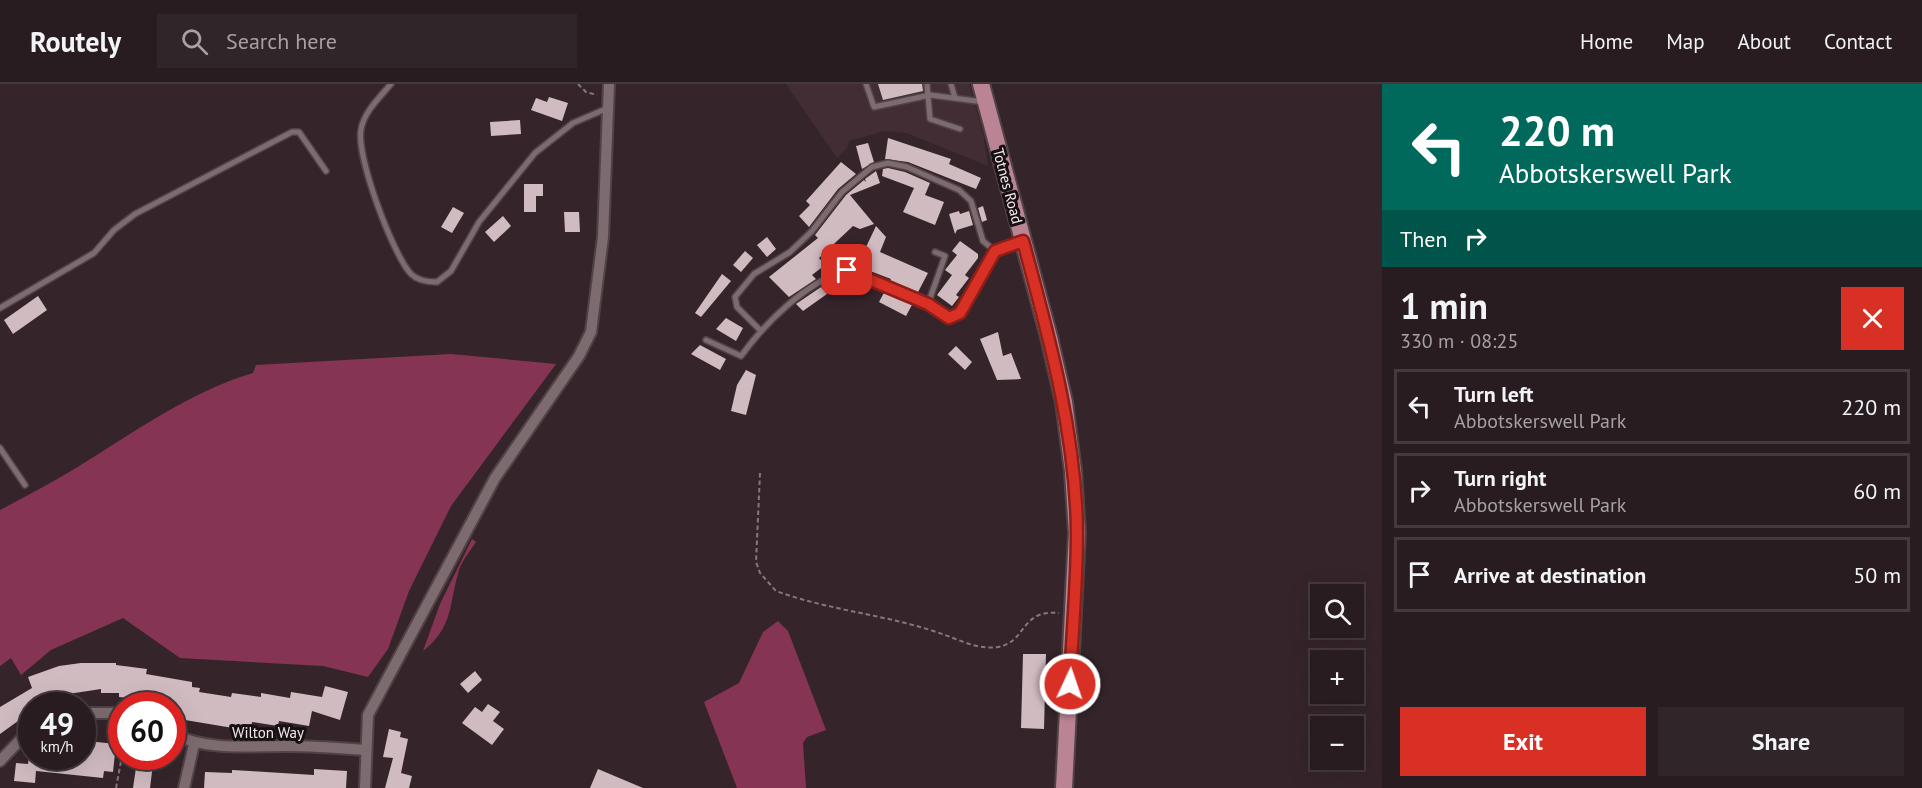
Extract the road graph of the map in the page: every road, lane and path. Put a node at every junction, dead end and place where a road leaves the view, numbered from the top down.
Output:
1 (391, 84) edge
2 (578, 84) edge
3 (609, 84) edge
4 (867, 84) edge
5 (927, 84) edge
6 (951, 84) edge
7 (981, 84) edge
8 (930, 95) junction
9 (955, 98) junction
10 (986, 102) junction
11 (608, 104) junction
12 (960, 129) dead end
13 (327, 171) dead end
14 (1023, 241) junction
15 (995, 251) junction
16 (935, 252) dead end
17 (928, 304) junction
18 (0, 308) edge
19 (760, 330) junction
20 (706, 340) dead end
21 (0, 448) edge
22 (760, 473) dead end
23 (25, 485) dead end
24 (1073, 614) junction
25 (186, 740) edge
26 (18, 742) edge
27 (194, 744) junction
28 (365, 750) junction
29 (0, 761) edge
30 (119, 770) edge
31 (116, 788) edge
32 (184, 788) edge
33 (365, 788) edge
34 (1064, 788) edge

1 - 11 lane
2 - 11 path
3 - 11 street
4 - 8 lane
5 - 8 lane
6 - 9 lane
7 - 10 main road, Totnes Road
8 - 9 lane
8 - 12 lane
9 - 10 lane
10 - 14 main road, Totnes Road
11 - 28 street
13 - 18 lane
14 - 15 lane
14 - 24 main road, Totnes Road
15 - 17 lane
15 - 19 lane
16 - 17 lane
17 - 19 lane
19 - 20 lane
21 - 23 lane
22 - 24 path
24 - 34 main road, Totnes Road
25 - 27 street, Wilton Way
26 - 29 street
27 - 28 street, Wilton Way
27 - 32 street
28 - 33 street
30 - 31 path

